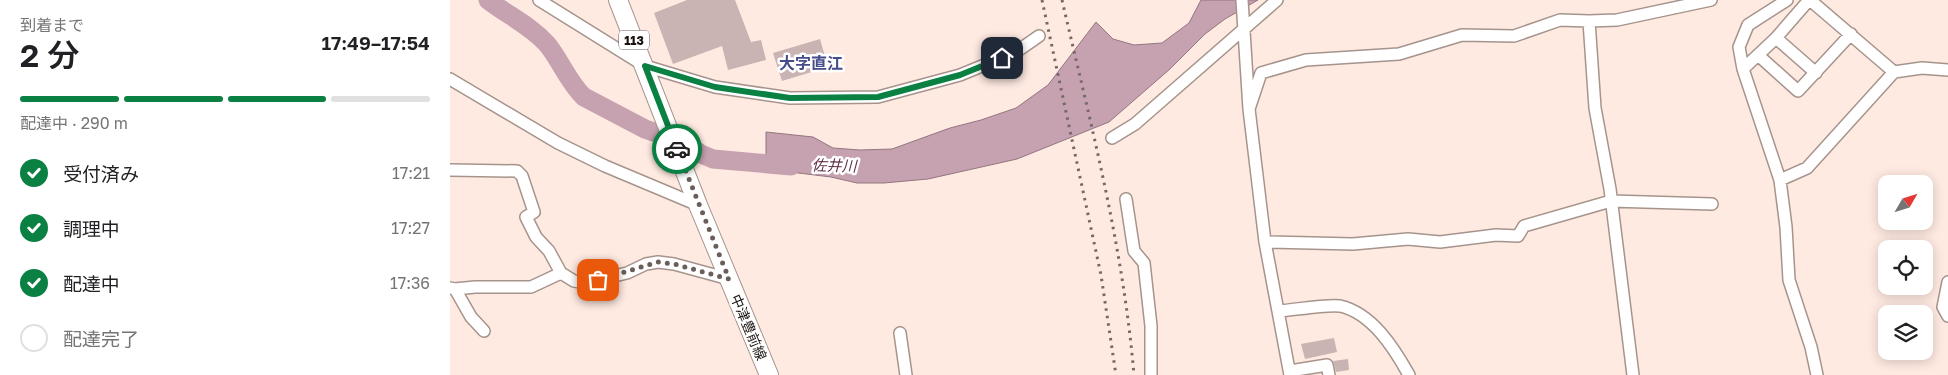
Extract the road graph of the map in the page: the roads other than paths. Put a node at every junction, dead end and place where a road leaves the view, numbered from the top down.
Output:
1 (540, 0) edge
2 (618, 0) edge
3 (1242, 0) edge
4 (1277, 0) edge
5 (1711, 0) edge
6 (1787, 0) edge
7 (1810, 0) edge
8 (1589, 21) junction
9 (1244, 23) junction
10 (1851, 34) junction
11 (1039, 36) dead end
12 (1776, 38) junction
13 (1758, 55) junction
14 (1743, 69) junction
15 (1948, 70) edge
16 (1894, 72) junction
17 (648, 73) junction
18 (1816, 73) junction
19 (450, 79) edge
20 (1249, 109) junction
21 (1112, 138) dead end
22 (450, 170) edge
23 (1780, 180) junction
24 (1126, 199) dead end
25 (1611, 201) junction
26 (1712, 204) dead end
27 (698, 205) junction
28 (1265, 242) junction
29 (561, 273) junction
30 (729, 279) junction
31 (1948, 286) edge
32 (452, 289) edge
33 (1279, 311) junction
34 (1948, 316) edge
35 (484, 331) dead end
36 (900, 333) dead end
37 (1290, 373) edge
38 (769, 375) edge
39 (906, 375) edge
40 (1151, 375) edge
41 (1329, 375) edge
42 (1408, 375) edge
43 (1634, 375) edge
44 (1817, 375) edge

1 - 17 street
2 - 17 main road, 中津豊前線 / 113
3 - 9 street
4 - 9 street
5 - 8 street
6 - 14 street
7 - 10 street
7 - 12 street
8 - 20 street
8 - 25 street
9 - 20 street
9 - 21 street
10 - 16 street
10 - 18 street
11 - 17 street
12 - 13 street
12 - 18 street
13 - 14 street
13 - 18 street
14 - 23 street
15 - 16 street
16 - 23 street
17 - 27 main road, 中津豊前線 / 113
19 - 27 street
20 - 28 street
22 - 29 street
23 - 44 street
24 - 40 street
25 - 26 street
25 - 28 street
25 - 43 street
27 - 30 main road, 中津豊前線 / 113
28 - 33 street
29 - 30 street
29 - 32 street
30 - 38 main road, 中津豊前線 / 113
31 - 34 street
32 - 35 street
33 - 37 street
33 - 42 street
36 - 39 street
37 - 41 street

